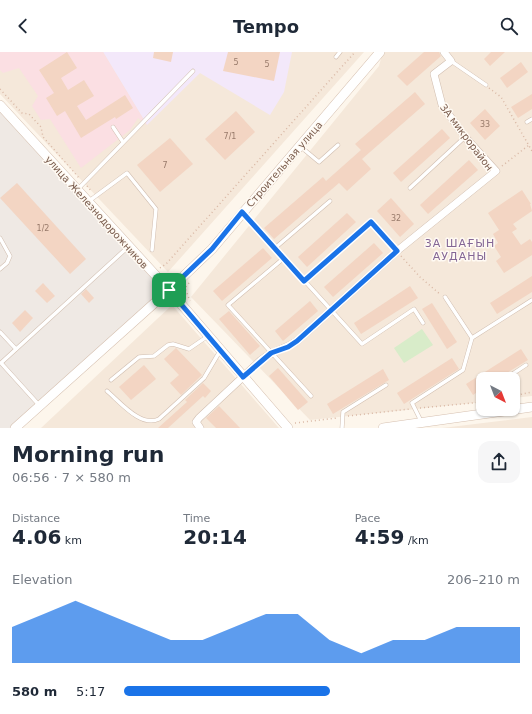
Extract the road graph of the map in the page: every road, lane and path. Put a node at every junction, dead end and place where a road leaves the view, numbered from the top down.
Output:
1 (340, 52) edge
2 (356, 52) edge
3 (380, 52) edge
4 (444, 52) edge
5 (336, 57) dead end
6 (451, 61) junction
7 (193, 71) dead end
8 (486, 85) joint
9 (0, 105) edge
10 (532, 119) edge
11 (527, 122) dead end
12 (113, 127) dead end
13 (465, 137) junction
14 (123, 142) junction
15 (338, 144) dead end
16 (529, 145) junction
17 (300, 146) junction
18 (532, 151) edge
19 (496, 171) junction
20 (410, 188) dead end
21 (77, 190) junction
22 (330, 201) dead end
23 (88, 202) junction
24 (242, 212) junction
25 (0, 238) edge
26 (129, 247) junction
27 (275, 248) junction
28 (152, 250) dead end
29 (397, 251) junction
30 (284, 258) junction
31 (166, 264) dead end
32 (0, 269) edge
33 (304, 281) junction
34 (185, 288) dead end
35 (169, 290) junction
36 (445, 297) joint
37 (532, 300) edge
38 (191, 306) dead end
39 (331, 310) junction
40 (423, 323) dead end
41 (0, 332) edge
42 (208, 336) junction
43 (472, 338) junction
44 (16, 350) junction
45 (220, 350) junction
46 (271, 353) junction
47 (1, 363) edge
48 (526, 364) dead end
49 (514, 372) edge
50 (243, 377) junction
51 (111, 380) dead end
52 (386, 385) dead end
53 (107, 391) dead end
54 (532, 392) edge
55 (520, 395) edge
56 (311, 396) dead end
57 (476, 403) edge
58 (40, 406) junction
59 (532, 407) edge
60 (520, 408) edge
61 (415, 409) junction
62 (476, 413) edge
63 (290, 417) dead end
64 (342, 417) junction
65 (421, 422) junction
66 (15, 428) edge
67 (200, 428) edge
68 (288, 428) edge
69 (342, 428) edge
70 (383, 428) edge

1 - 5 lane
2 - 31 path
3 - 17 street, Строительная улица
4 - 6 street
6 - 8 lane
6 - 13 street, 3А микрорайон
7 - 14 lane
8 - 16 path
9 - 21 street, улица Железнодорожников
10 - 11 lane
12 - 14 lane
13 - 19 street, 3А микрорайон
13 - 20 lane
14 - 21 lane
15 - 17 lane
16 - 18 path
16 - 19 path
17 - 24 street, Строительная улица
19 - 29 street, 3А микрорайон
21 - 23 street, улица Железнодорожников
22 - 27 lane
23 - 26 street, улица Железнодорожников
23 - 28 lane
24 - 27 lane
24 - 35 street, Строительная улица
25 - 32 lane
26 - 35 street, улица Железнодорожников
26 - 44 lane
27 - 30 lane
29 - 33 lane
29 - 36 path
29 - 39 street, 3А микрорайон
30 - 33 lane
30 - 46 lane
33 - 39 lane
34 - 38 path
35 - 42 street, улица Железнодорожников
35 - 58 street, Строительная улица
36 - 43 lane
37 - 43 lane
39 - 40 lane
39 - 46 street, 3А микрорайон
41 - 44 lane
42 - 45 street, улица Железнодорожников
42 - 51 lane
43 - 61 lane
44 - 47 lane
45 - 50 street, улица Железнодорожников
45 - 53 lane
46 - 50 street, 3А микрорайон
46 - 56 lane
47 - 58 lane
48 - 49 lane
50 - 67 street, 3А микрорайон
50 - 68 street, улица Железнодорожников
52 - 64 lane
54 - 55 path
57 - 61 path
58 - 66 street, Строительная улица
59 - 60 street
61 - 64 path
61 - 65 lane
62 - 65 street
63 - 64 path
64 - 69 lane
65 - 70 street

